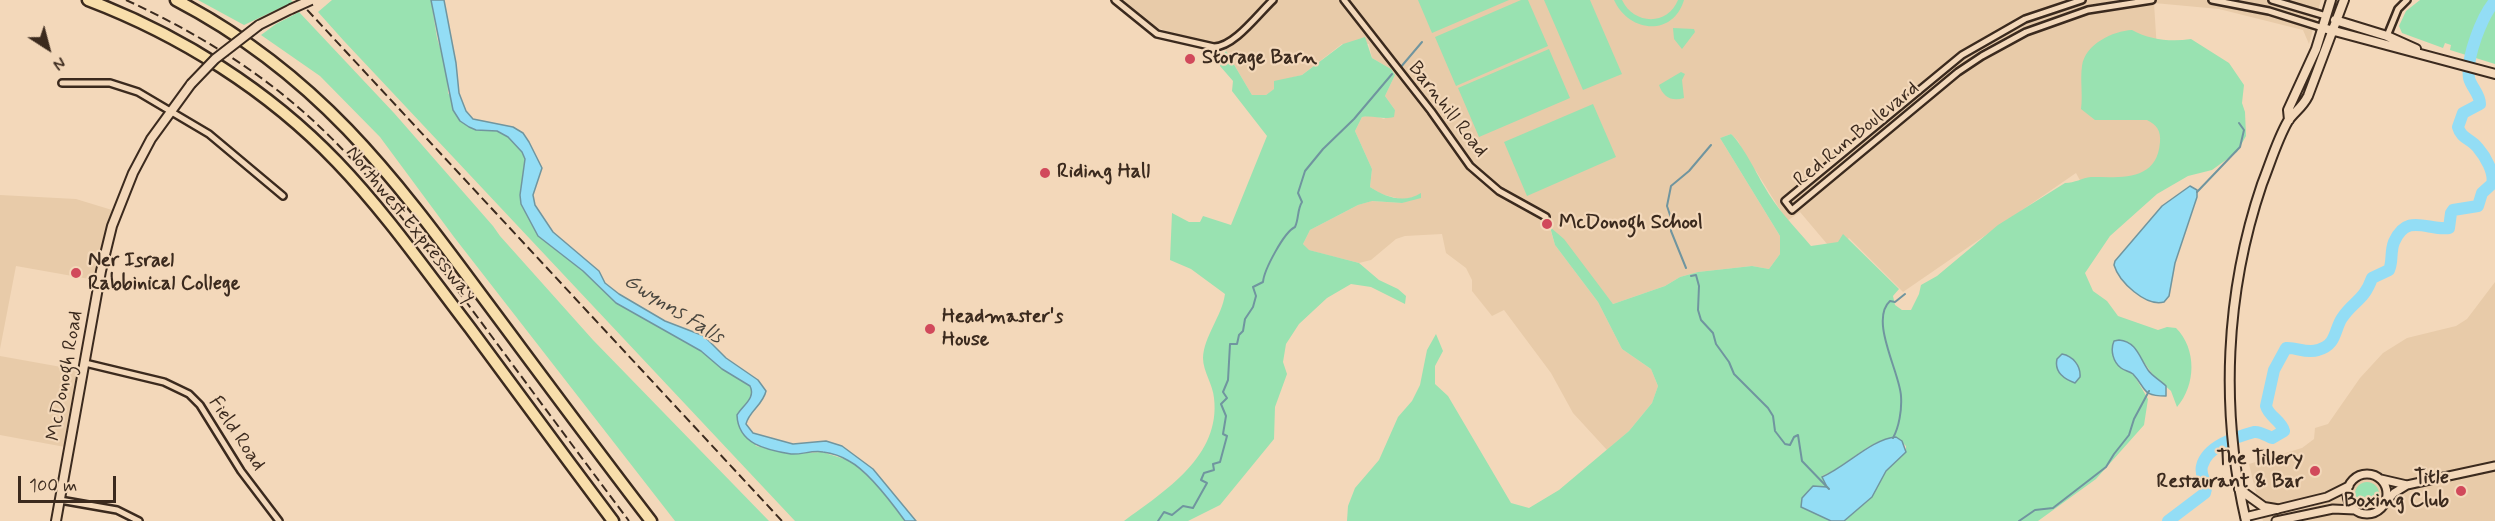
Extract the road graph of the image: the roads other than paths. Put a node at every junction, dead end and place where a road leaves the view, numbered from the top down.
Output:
1 (88, 0) edge
2 (176, 0) edge
3 (311, 0) edge
4 (1114, 0) edge
5 (1273, 0) edge
6 (1344, 0) edge
7 (2082, 0) edge
8 (2152, 0) edge
9 (2212, 0) edge
10 (2272, 0) edge
11 (2331, 0) edge
12 (2344, 0) edge
13 (2407, 0) edge
14 (2326, 16) junction
15 (2338, 21) junction
16 (2323, 28) junction
17 (2334, 31) junction
18 (2387, 36) junction
19 (2429, 55) junction
20 (2495, 74) edge
21 (62, 83) dead end
22 (171, 112) junction
23 (2289, 120) junction
24 (283, 196) dead end
25 (1546, 217) dead end
26 (85, 363) junction
27 (2495, 466) edge
28 (2381, 479) junction
29 (2407, 485) junction
30 (2349, 486) junction
31 (2239, 489) junction
32 (60, 500) junction
33 (2386, 502) junction
34 (2276, 509) junction
35 (2355, 510) junction
36 (2246, 519) edge
37 (57, 521) edge
38 (139, 521) edge
39 (279, 521) edge
40 (613, 521) edge
41 (651, 521) edge
42 (2276, 521) edge

1 - 40 highway, Northwest Expressway
2 - 41 highway, Northwest Expressway
3 - 22 main road, McDonogh Road, bridge
4 - 5 street
6 - 25 street, Barnhill Road
7 - 8 street, Red Run Boulevard
9 - 16 street
10 - 14 street
11 - 14 main road
12 - 15 main road
13 - 18 street
14 - 15 main road
14 - 16 main road
15 - 17 main road
15 - 18 main road
16 - 17 main road
16 - 23 main road
17 - 19 main road
17 - 23 main road
18 - 19 main road
19 - 20 main road
21 - 22 street
22 - 24 street
22 - 26 main road, McDonogh Road
23 - 31 main road
26 - 32 main road, McDonogh Road
26 - 39 street, Field Road
27 - 29 street
28 - 29 street
28 - 30 street
28 - 33 street
29 - 33 street
30 - 34 street
30 - 35 street
31 - 34 main road
31 - 36 main road
32 - 37 main road, McDonogh Road
32 - 38 street
33 - 35 street
34 - 36 street
35 - 42 street

